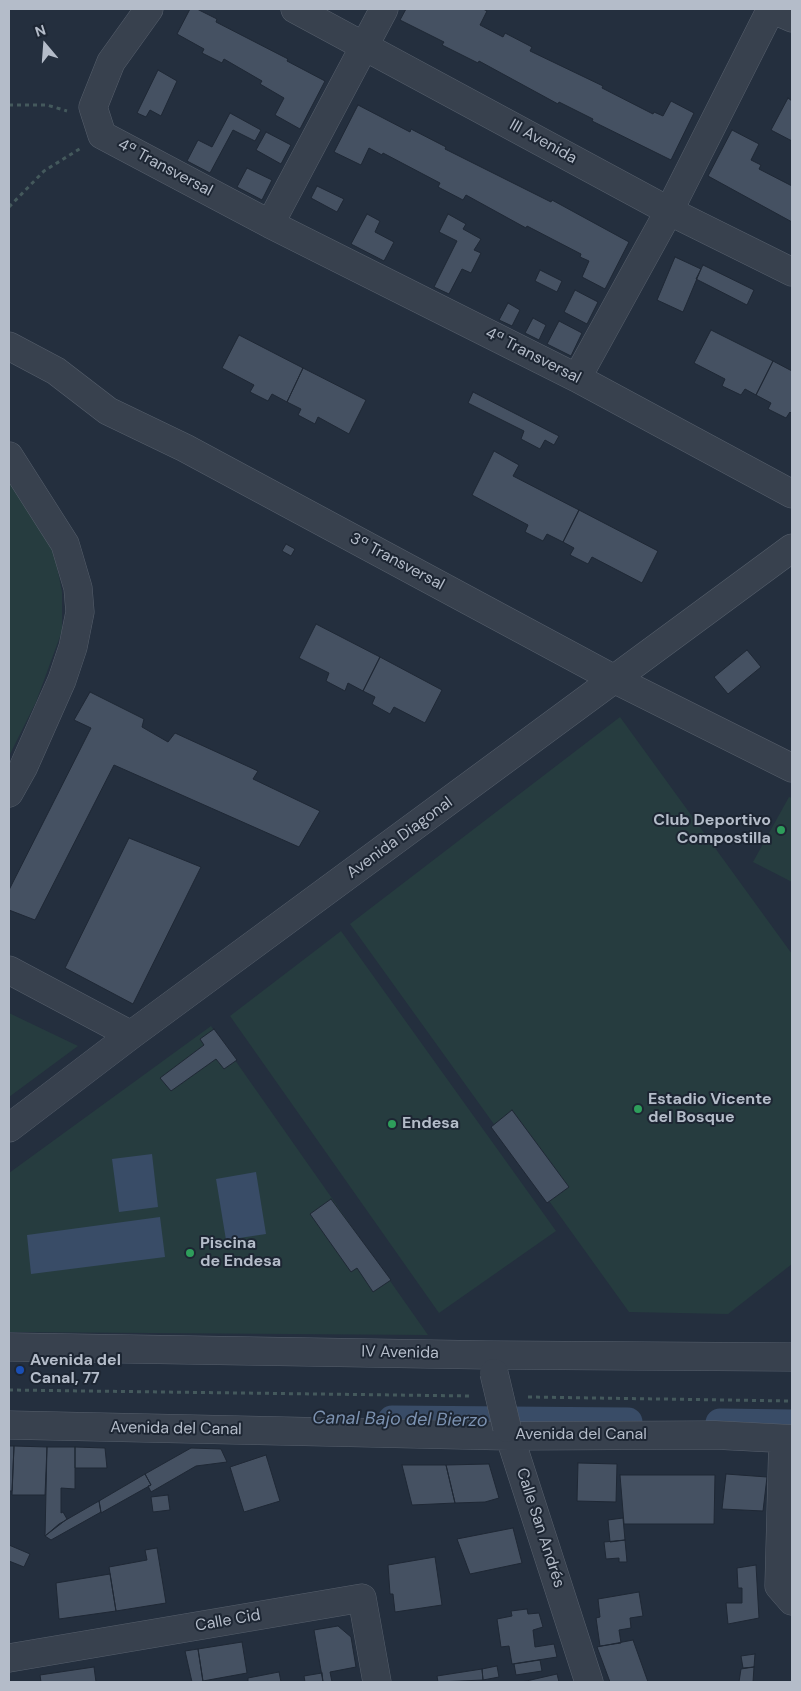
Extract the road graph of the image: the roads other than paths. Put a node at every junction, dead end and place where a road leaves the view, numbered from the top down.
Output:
1 (149, 9) edge
2 (295, 9) edge
3 (384, 9) edge
4 (792, 18) edge
5 (365, 45) junction
6 (670, 211) junction
7 (270, 224) junction
8 (792, 272) edge
9 (9, 346) edge
10 (577, 378) junction
11 (9, 456) edge
12 (792, 494) edge
13 (792, 548) edge
14 (616, 680) junction
15 (792, 768) edge
16 (9, 793) edge
17 (9, 970) edge
18 (131, 1035) junction
19 (9, 1128) edge
20 (9, 1347) edge
21 (792, 1357) edge
22 (491, 1364) junction
23 (9, 1425) edge
24 (508, 1432) junction
25 (788, 1439) edge
26 (792, 1601) edge
27 (9, 1658) edge
28 (377, 1682) edge
29 (589, 1682) edge

1 - 7 street, 4ª Transversal
2 - 5 street, III Avenida
3 - 5 street
4 - 6 street
5 - 6 street, III Avenida
5 - 7 street
6 - 8 street, III Avenida
6 - 10 street
7 - 10 street, 4ª Transversal
9 - 14 street, 3ª Transversal
10 - 12 street, 4ª Transversal
11 - 16 street
13 - 14 street, Avenida Diagonal
14 - 15 street, 3ª Transversal
14 - 18 street, Avenida Diagonal
17 - 18 street
18 - 19 street, Avenida Diagonal
20 - 22 street, IV Avenida
21 - 22 street, IV Avenida
22 - 24 street, Calle San Andrés, bridge
23 - 24 street, Avenida del Canal
24 - 25 street, Avenida del Canal
24 - 29 street, Calle San Andrés
25 - 26 street
27 - 28 street, Calle Cid

